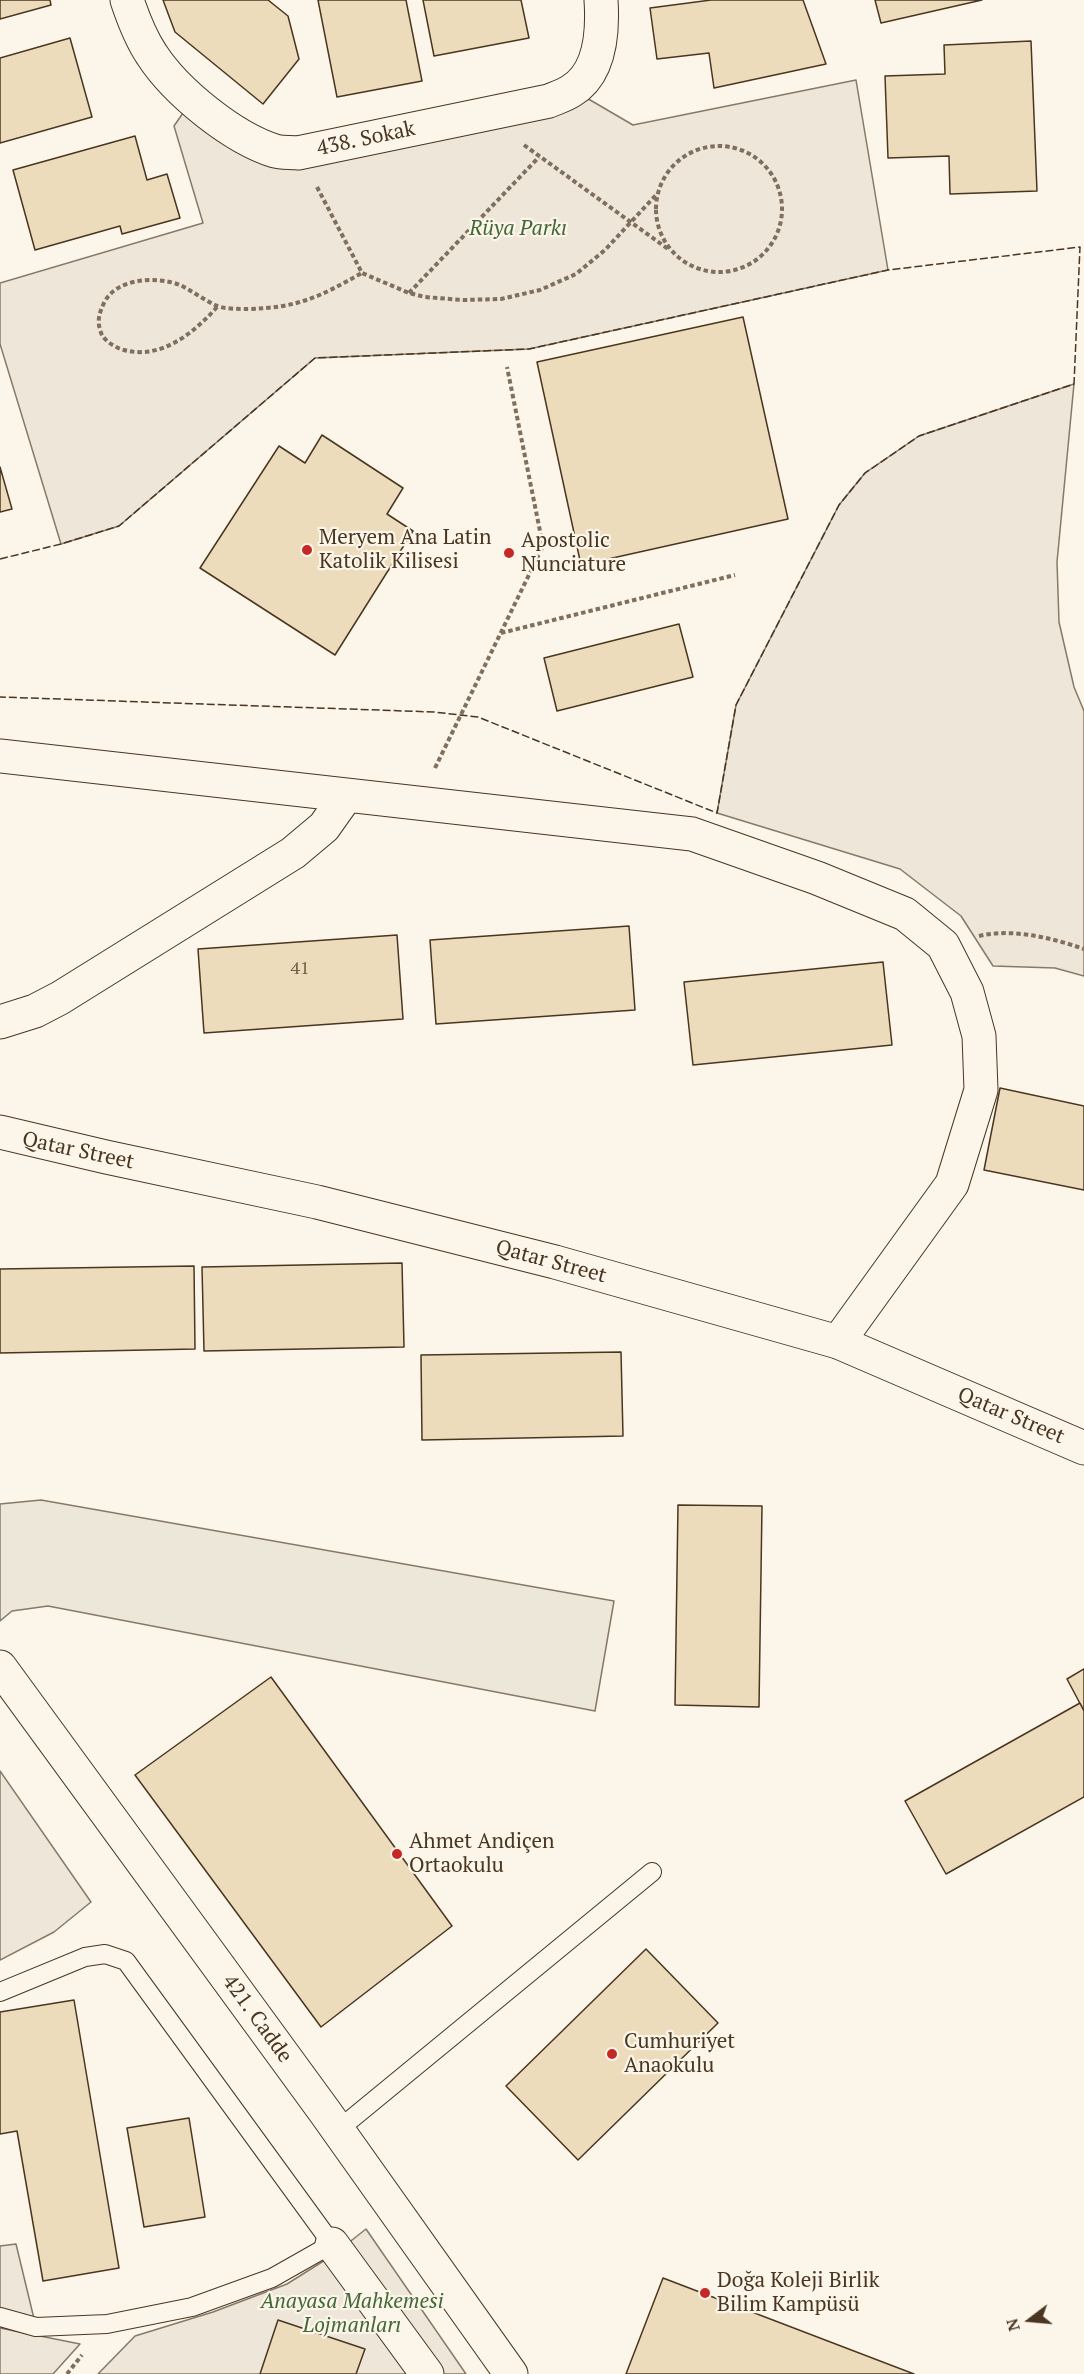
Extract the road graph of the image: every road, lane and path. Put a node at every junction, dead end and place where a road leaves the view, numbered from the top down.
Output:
1 (127, 0) edge
2 (602, 0) edge
3 (486, 114) junction
4 (298, 153) junction
5 (539, 158) junction
6 (657, 194) junction
7 (630, 223) junction
8 (671, 252) junction
9 (362, 273) junction
10 (409, 293) junction
11 (217, 307) junction
12 (507, 367) dead end
13 (735, 575) dead end
14 (501, 633) junction
15 (0, 756) edge
16 (346, 796) junction
17 (418, 804) junction
18 (943, 945) junction
19 (1084, 949) edge
20 (0, 1022) edge
21 (0, 1132) edge
22 (838, 1342) junction
23 (1084, 1448) edge
24 (0, 1667) edge
25 (652, 1872) dead end
26 (0, 1992) edge
27 (338, 2130) junction
28 (332, 2244) junction
29 (0, 2317) edge
30 (427, 2374) edge
31 (511, 2374) edge

1 - 4 street, 438. Sokak
2 - 3 street, 438. Sokak
3 - 4 street, 438. Sokak
3 - 5 path
4 - 9 path
5 - 7 path
5 - 10 path
6 - 7 path
6 - 8 path
6 - 8 path
7 - 8 path
7 - 10 path
9 - 10 path
9 - 11 path
11 - 11 path
12 - 14 path
13 - 14 path
14 - 17 path
15 - 16 street
16 - 17 street
16 - 20 street
17 - 18 street
18 - 19 path
18 - 22 street
21 - 22 street, Qatar Street
22 - 23 street, Qatar Street
24 - 27 street, 421. Cadde
25 - 27 lane
26 - 28 lane
27 - 31 street, 421. Cadde
28 - 29 lane
28 - 30 street

